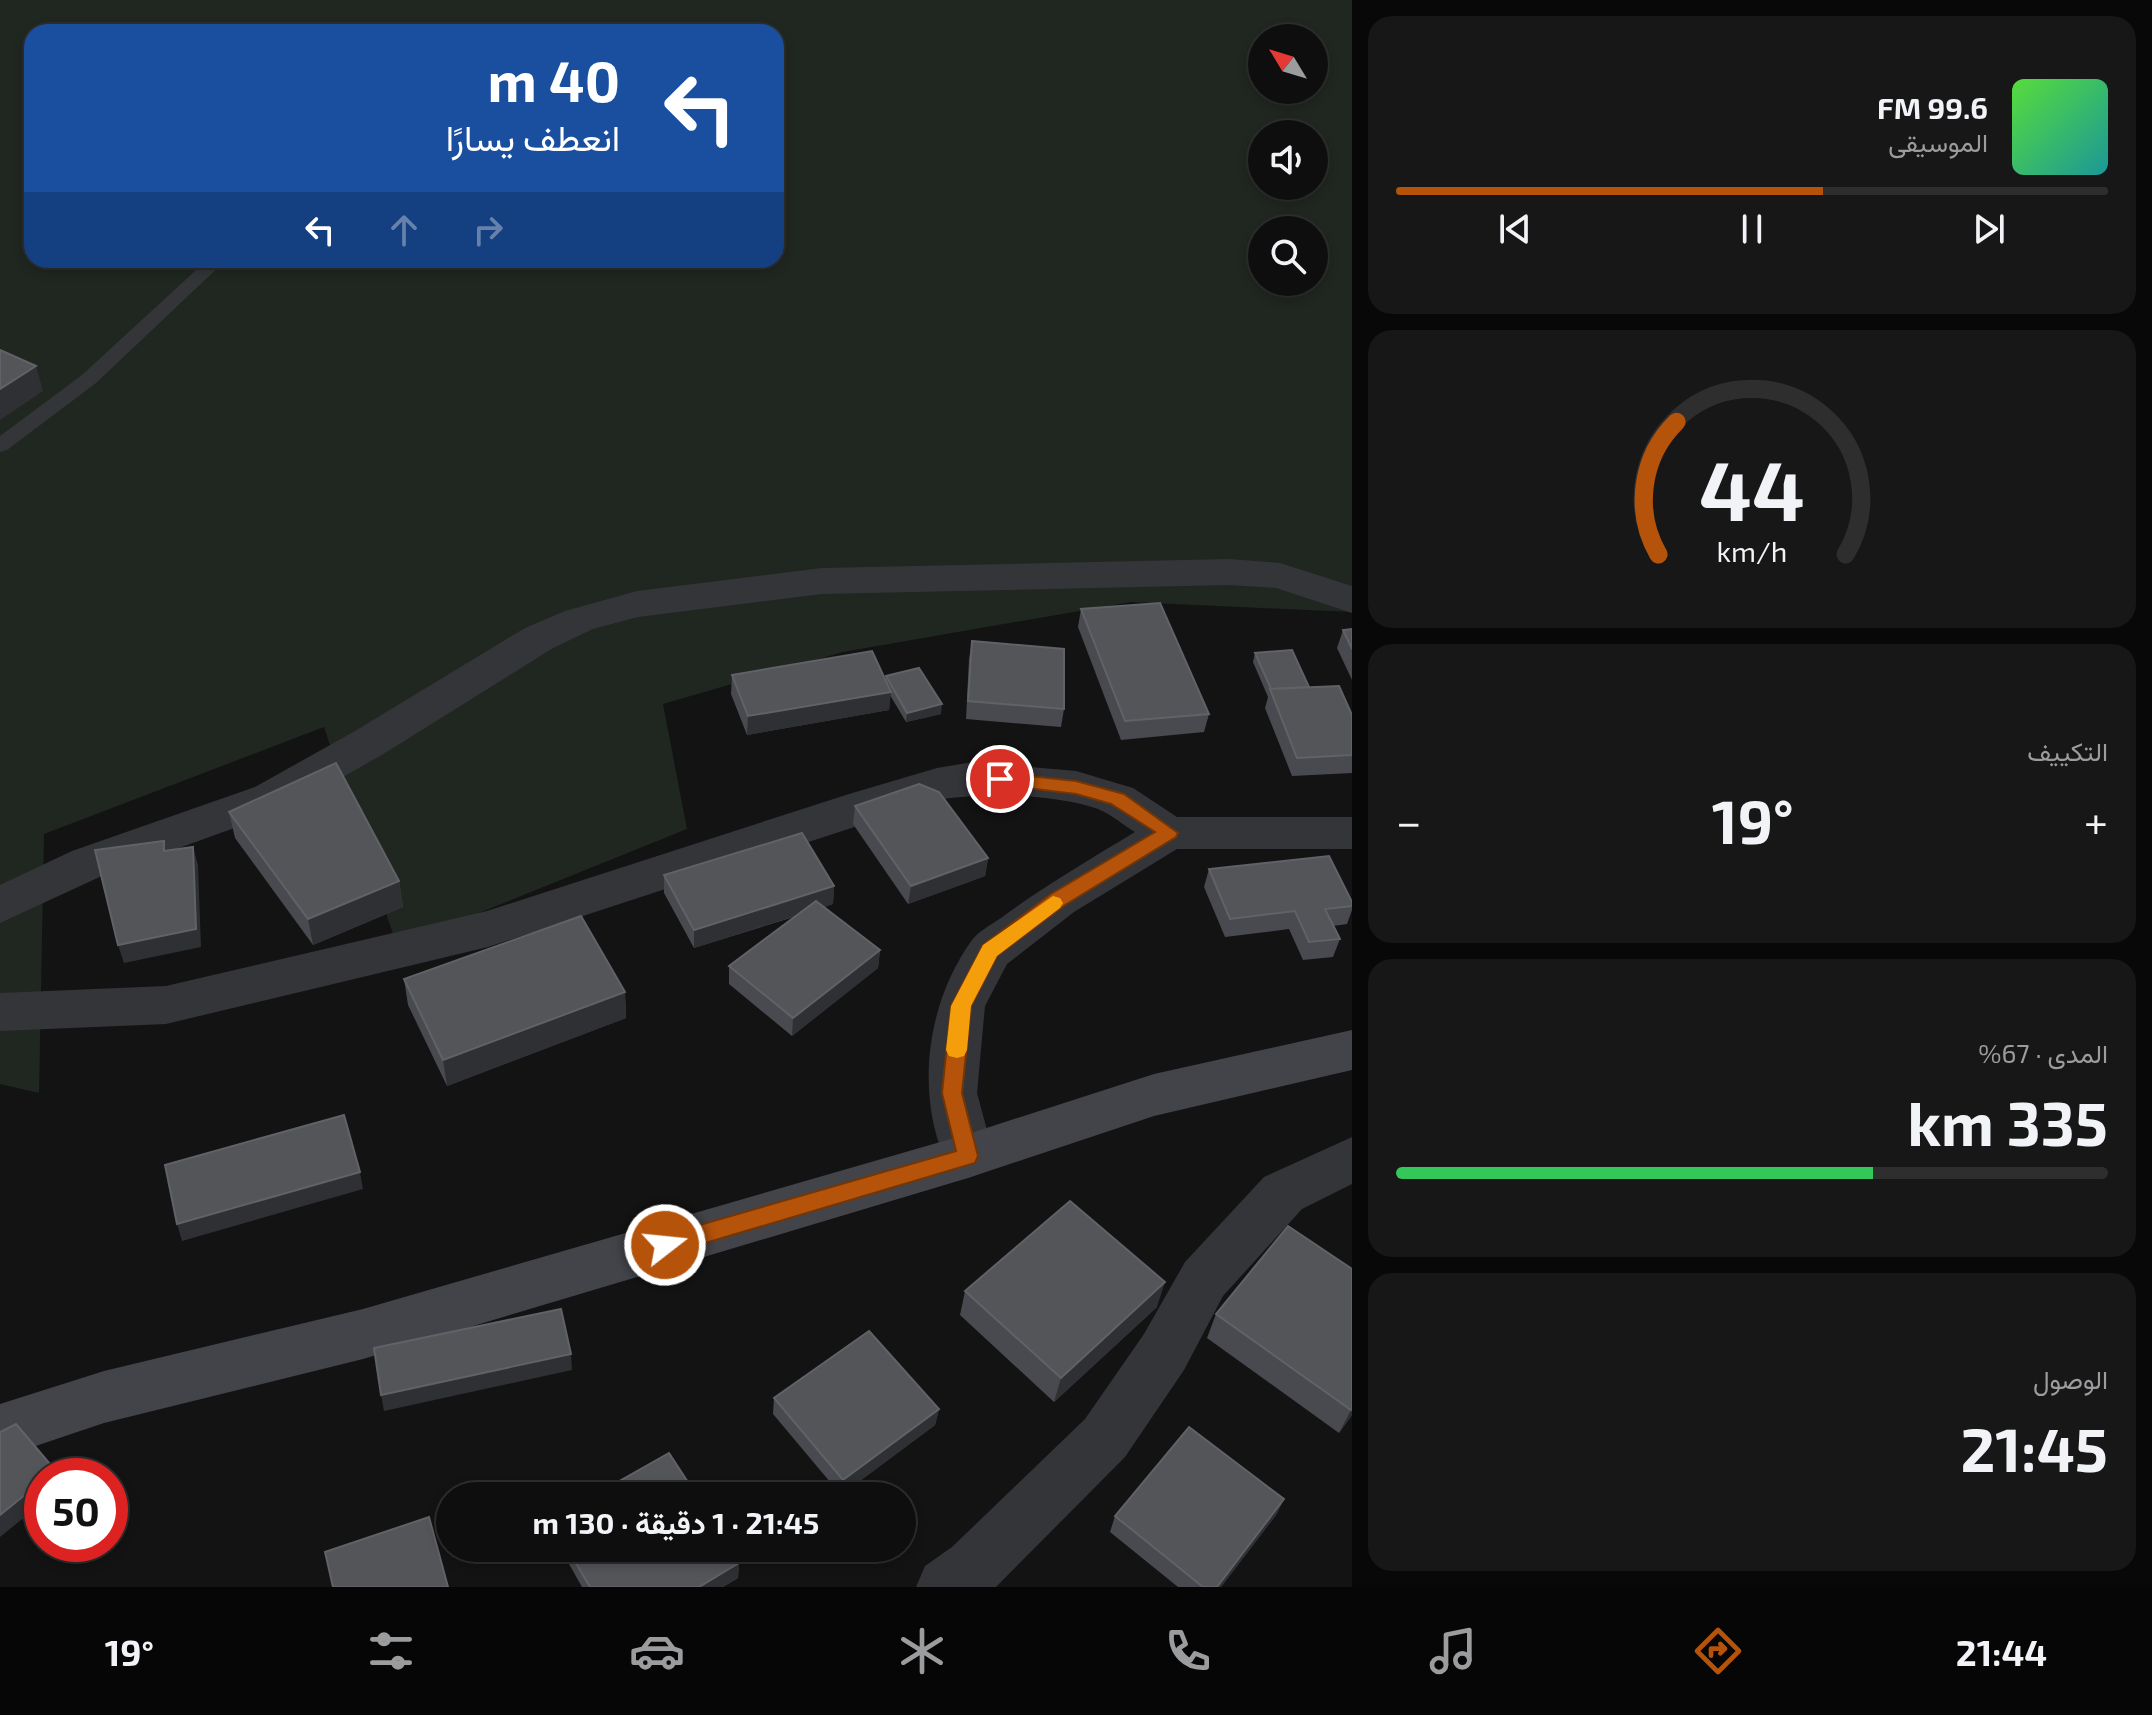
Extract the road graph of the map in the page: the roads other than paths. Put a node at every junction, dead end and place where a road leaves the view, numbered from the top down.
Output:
1 (208, 268) edge
2 (0, 446) edge
3 (1352, 600) edge
4 (1169, 833) junction
5 (1352, 833) edge
6 (0, 905) edge
7 (0, 1012) edge
8 (1352, 1050) edge
9 (968, 1156) junction
10 (1352, 1159) edge
11 (0, 1431) edge
12 (946, 1587) edge

1 - 2 lane
3 - 6 street
4 - 5 street
4 - 7 street
4 - 9 street
8 - 9 main road
9 - 11 main road
10 - 12 street

